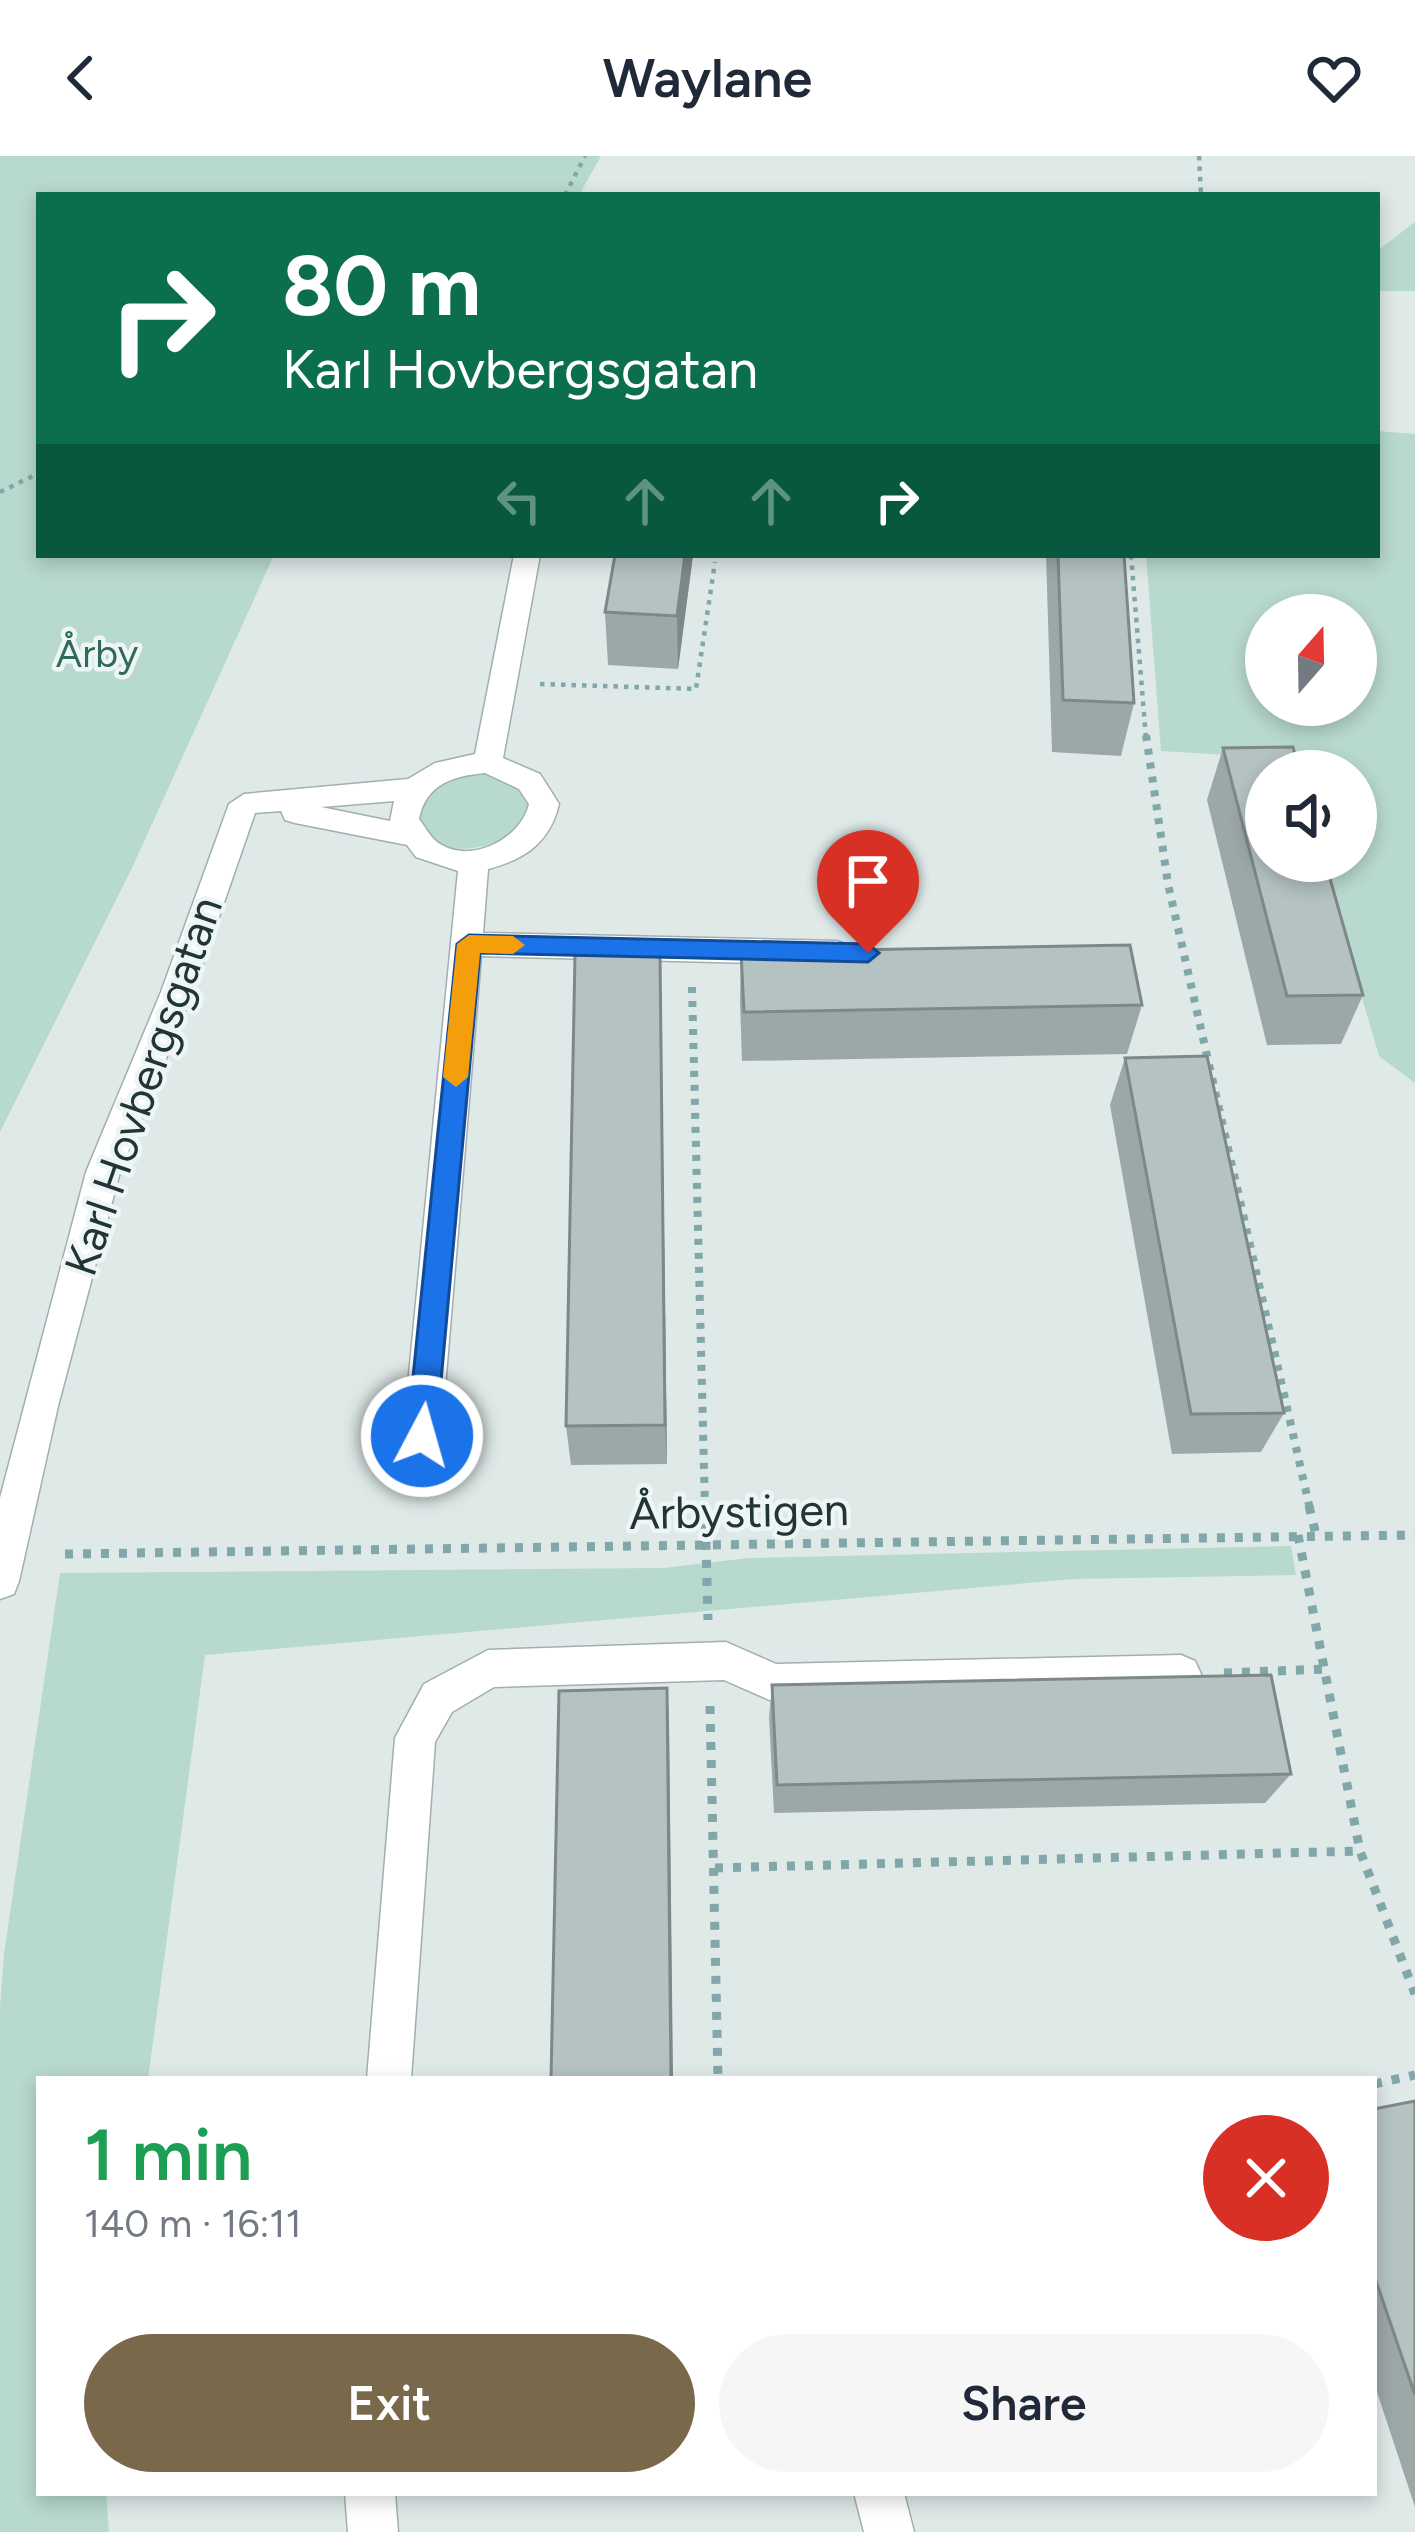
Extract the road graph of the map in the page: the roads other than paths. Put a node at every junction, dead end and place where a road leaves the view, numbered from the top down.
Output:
1 (526, 558) edge
2 (488, 763) junction
3 (414, 788) junction
4 (244, 804) junction
5 (410, 836) junction
6 (474, 861) junction
7 (469, 944) junction
8 (879, 953) edge
9 (422, 1436) dead end
10 (0, 1581) edge
11 (1180, 1675) edge
12 (389, 2076) edge
13 (370, 2496) edge
14 (880, 2496) edge
15 (373, 2532) edge
16 (889, 2532) edge

1 - 2 street
2 - 3 street
2 - 6 street
3 - 4 street
3 - 5 street
4 - 5 street
4 - 10 street, Karl Hovbergsgatan
5 - 6 street
6 - 7 street
7 - 8 street
7 - 9 street
11 - 12 street
13 - 15 street
14 - 16 street

